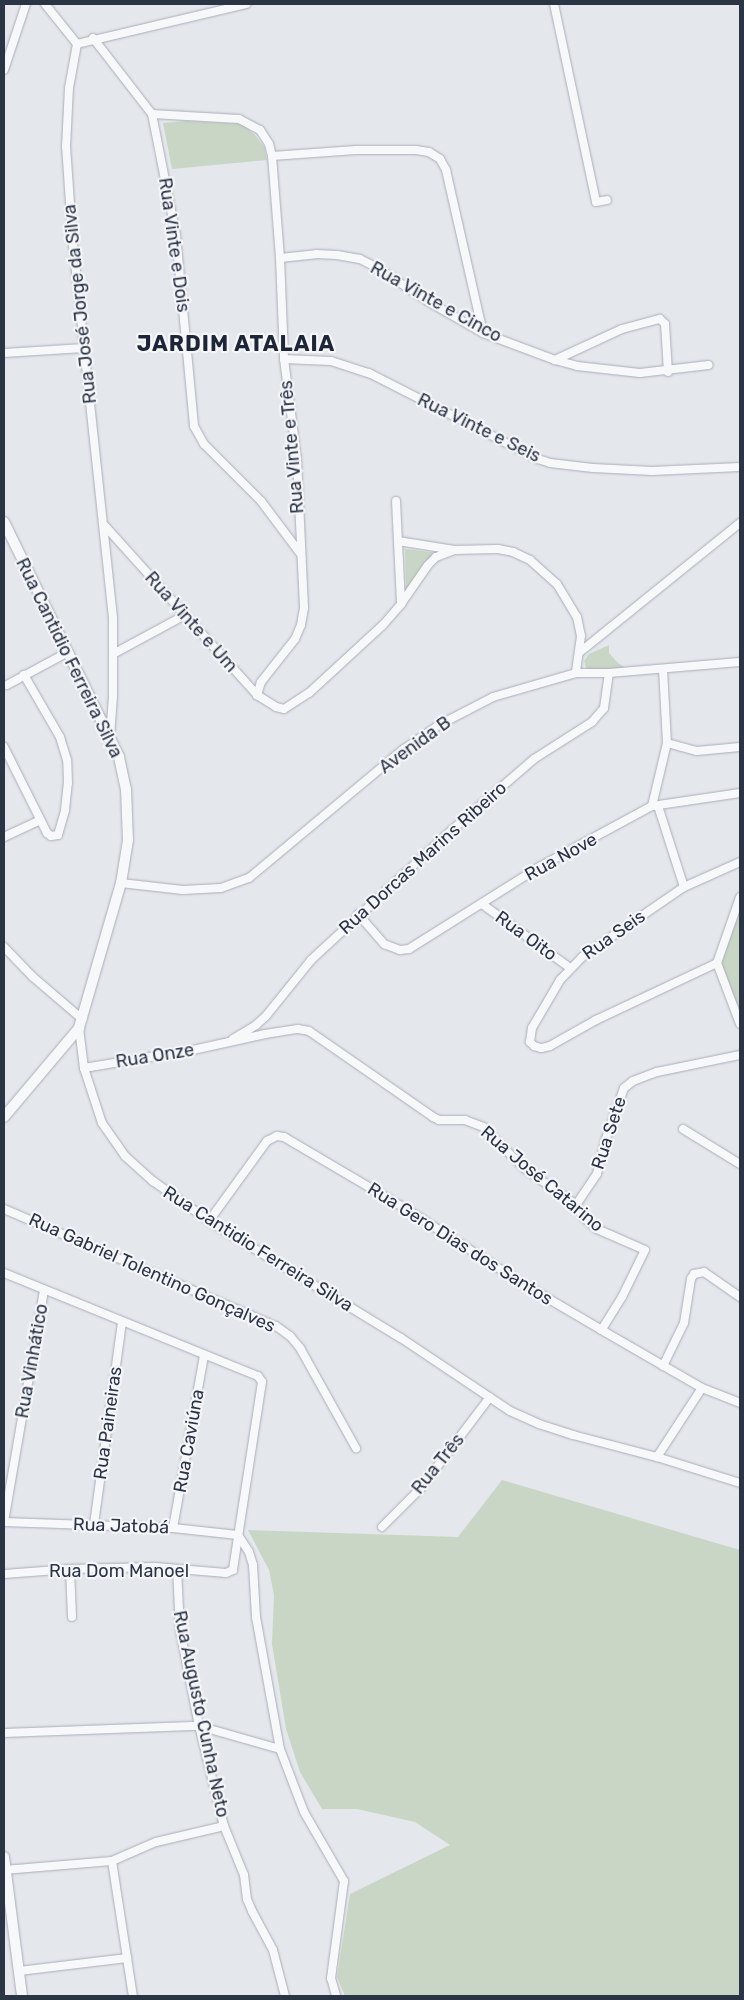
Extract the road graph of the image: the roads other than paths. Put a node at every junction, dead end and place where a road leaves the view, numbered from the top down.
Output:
1 (26, 4) edge
2 (46, 4) edge
3 (246, 4) edge
4 (554, 4) edge
5 (93, 38) junction
6 (77, 44) junction
7 (4, 70) edge
8 (152, 114) junction
9 (272, 156) junction
10 (607, 200) dead end
11 (280, 258) junction
12 (483, 333) junction
13 (84, 348) junction
14 (4, 353) edge
15 (284, 359) junction
16 (555, 360) junction
17 (709, 365) dead end
18 (668, 372) junction
19 (740, 467) edge
20 (396, 501) dead end
21 (4, 522) edge
22 (740, 523) edge
23 (105, 526) junction
24 (398, 541) junction
25 (454, 550) junction
26 (300, 553) junction
27 (401, 604) junction
28 (185, 615) junction
29 (68, 652) junction
30 (580, 652) junction
31 (113, 654) junction
32 (740, 662) edge
33 (663, 669) junction
34 (576, 673) junction
35 (609, 673) junction
36 (24, 676) junction
37 (7, 685) dead end
38 (257, 696) junction
39 (110, 737) junction
40 (667, 743) junction
41 (4, 747) edge
42 (740, 748) edge
43 (740, 793) edge
44 (655, 806) junction
45 (40, 820) junction
46 (4, 837) edge
47 (740, 862) edge
48 (121, 883) junction
49 (684, 887) junction
50 (740, 897) edge
51 (482, 904) junction
52 (358, 914) junction
53 (4, 948) edge
54 (717, 963) junction
55 (570, 968) junction
56 (81, 1024) junction
57 (740, 1024) edge
58 (226, 1043) junction
59 (740, 1054) edge
60 (84, 1068) junction
61 (4, 1117) edge
62 (683, 1129) dead end
63 (740, 1164) edge
64 (576, 1205) junction
65 (4, 1209) edge
66 (209, 1221) junction
67 (4, 1273) edge
68 (44, 1290) junction
69 (740, 1297) edge
70 (122, 1322) junction
71 (601, 1330) junction
72 (204, 1355) junction
73 (663, 1366) junction
74 (702, 1388) junction
75 (490, 1397) junction
76 (740, 1403) edge
77 (356, 1448) dead end
78 (657, 1457) junction
79 (740, 1483) edge
80 (4, 1522) edge
81 (94, 1524) junction
82 (382, 1527) dead end
83 (174, 1528) junction
84 (238, 1535) junction
85 (70, 1569) junction
86 (177, 1569) junction
87 (4, 1574) edge
88 (72, 1618) dead end
89 (199, 1726) junction
90 (4, 1733) edge
91 (280, 1749) junction
92 (224, 1826) junction
93 (4, 1857) edge
94 (112, 1862) junction
95 (5, 1870) edge
96 (127, 1958) junction
97 (19, 1971) junction
98 (22, 1996) edge
99 (133, 1996) edge
100 (285, 1996) edge
101 (336, 1996) edge

1 - 7 street
2 - 6 street
3 - 5 street
4 - 10 street
5 - 6 street
5 - 8 street, Rua Vinte e Dois
6 - 13 street, Rua José Jorge da Silva
8 - 9 street, Rua Vinte e Três
8 - 26 street, Rua Vinte e Dois
9 - 11 street, Rua Vinte e Três
9 - 12 street
11 - 12 street, Rua Vinte e Cinco
11 - 15 street, Rua Vinte e Três
12 - 16 street, Rua Vinte e Cinco
13 - 14 street
13 - 23 street, Rua José Jorge da Silva
15 - 19 street, Rua Vinte e Seis
15 - 26 street, Rua Vinte e Três
16 - 18 street, Rua Vinte e Cinco
16 - 18 street
17 - 18 street, Rua Vinte e Cinco
20 - 24 street
21 - 29 street, Rua Cantidio Ferreira Silva
22 - 30 street
23 - 28 street, Rua Vinte e Um
23 - 31 street, Rua José Jorge da Silva
24 - 25 street
24 - 27 street
25 - 27 street
25 - 30 street
26 - 38 street, Rua Vinte e Três
27 - 38 street, Rua Vinte e Um
28 - 31 street
28 - 38 street, Rua Vinte e Um
29 - 36 street
29 - 39 street, Rua Cantidio Ferreira Silva
30 - 34 street
31 - 39 street, Rua José Jorge da Silva
32 - 33 street, Avenida B
33 - 35 street, Avenida B
33 - 40 street
34 - 35 street, Avenida B
34 - 48 street, Avenida B
35 - 52 street, Rua Dorcas Marins Ribeiro
36 - 37 street
36 - 45 street
39 - 48 street, Rua Cantidio Ferreira Silva
40 - 42 street
40 - 44 street
41 - 45 street
43 - 44 street, Rua Nove
44 - 49 street
44 - 51 street, Rua Nove
45 - 46 street
47 - 49 street, Rua Seis
48 - 56 street, Rua Cantidio Ferreira Silva
49 - 55 street, Rua Seis
50 - 54 street
51 - 52 street, Rua Nove
51 - 55 street, Rua Oito
52 - 58 street, Rua Dorcas Marins Ribeiro
53 - 56 street
54 - 55 street, Rua Seis
54 - 57 street
56 - 60 street, Rua Cantidio Ferreira Silva
56 - 61 street
58 - 60 street, Rua Onze
58 - 64 street, Rua José Catarino
59 - 64 street, Rua Sete
60 - 66 street, Rua Cantidio Ferreira Silva
62 - 63 street
64 - 71 street, Rua José Catarino
65 - 77 street, Rua Gabriel Tolentino Gonçalves
66 - 71 street, Rua Gero Dias dos Santos
66 - 75 street, Rua Cantidio Ferreira Silva
67 - 68 street
68 - 70 street
68 - 80 street, Rua Vinhático
69 - 73 street
70 - 72 street
70 - 81 street, Rua Paineiras
71 - 73 street, Rua Gero Dias dos Santos
72 - 83 street, Rua Caviúna
72 - 84 street
73 - 74 street, Rua Gero Dias dos Santos
74 - 76 street, Rua Gero Dias dos Santos
74 - 78 street
75 - 78 street, Rua Cantidio Ferreira Silva
75 - 82 street, Rua Três
78 - 79 street, Rua Cantidio Ferreira Silva
80 - 81 street, Rua Jatobá
81 - 83 street, Rua Jatobá
83 - 84 street, Rua Jatobá
84 - 86 street, Rua Dom Manoel
84 - 91 street
85 - 86 street, Rua Dom Manoel
85 - 87 street, Rua Dom Manoel
85 - 88 street
86 - 89 street, Rua Augusto Cunha Neto
89 - 90 street
89 - 91 street
89 - 92 street, Rua Augusto Cunha Neto
91 - 101 street
92 - 94 street
92 - 100 street, Rua Augusto Cunha Neto
93 - 95 street
94 - 95 street
94 - 96 street
95 - 97 street
96 - 97 street
96 - 99 street
97 - 98 street

